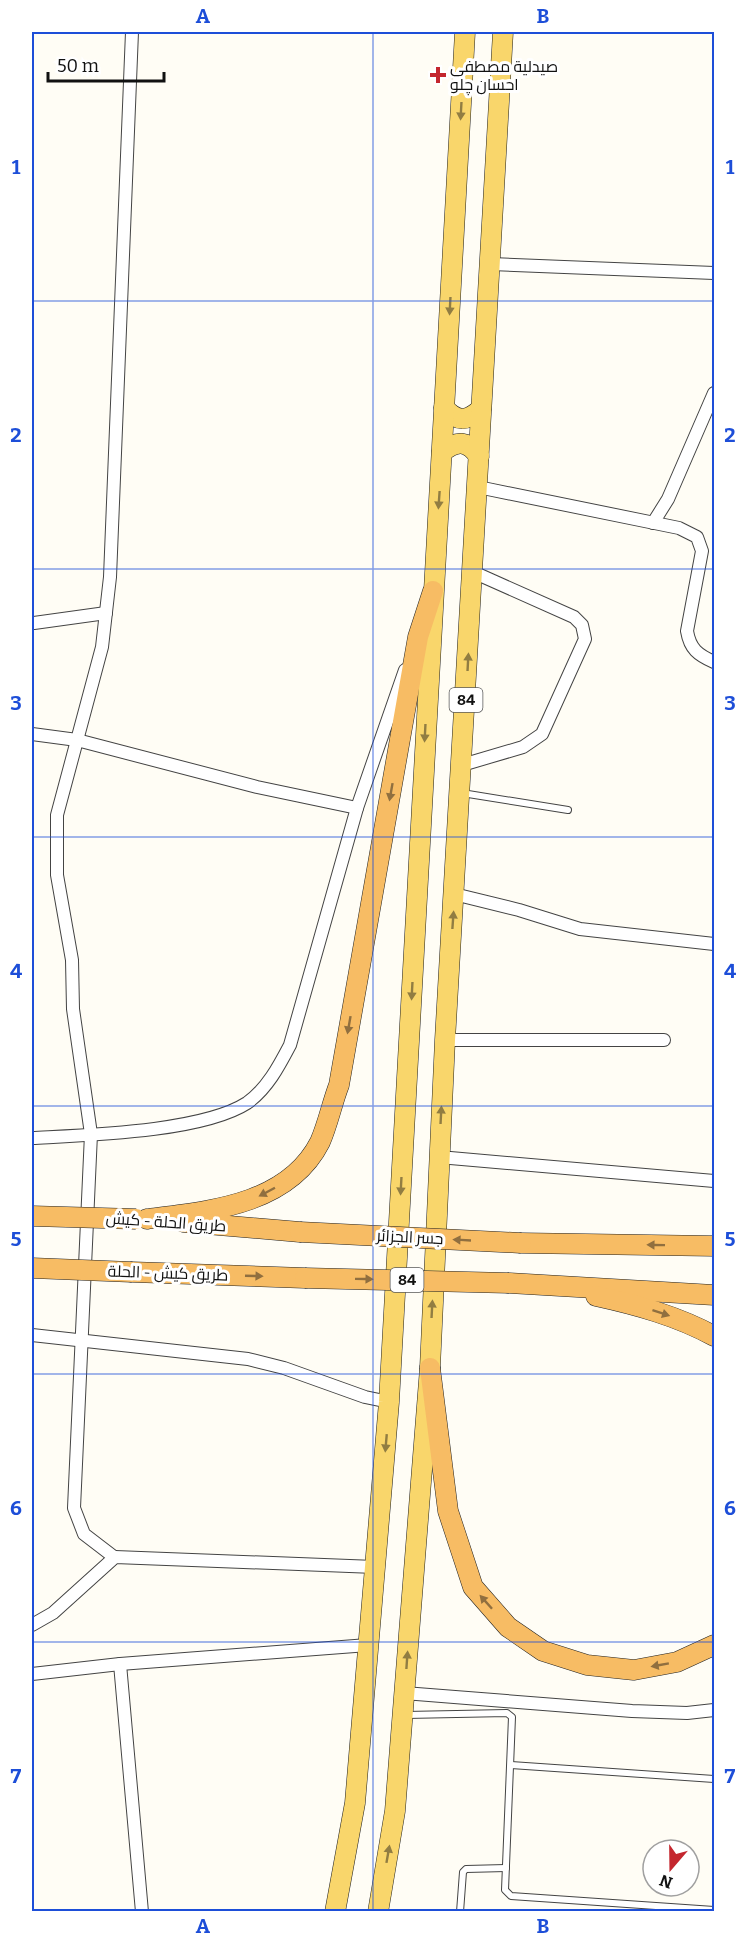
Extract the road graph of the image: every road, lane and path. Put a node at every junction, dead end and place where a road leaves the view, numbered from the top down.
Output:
1 (132, 32) edge
2 (465, 32) edge
3 (503, 32) edge
4 (491, 264) junction
5 (714, 273) edge
6 (714, 393) edge
7 (444, 408) junction
8 (481, 410) junction
9 (709, 421) edge
10 (442, 452) junction
11 (478, 456) junction
12 (478, 487) junction
13 (653, 523) junction
14 (473, 572) junction
15 (433, 591) junction
16 (106, 613) junction
17 (34, 623) dead end
18 (418, 637) junction
19 (714, 662) edge
20 (32, 734) edge
21 (78, 740) junction
22 (462, 765) junction
23 (460, 793) junction
24 (357, 808) junction
25 (568, 810) dead end
26 (454, 894) junction
27 (714, 944) edge
28 (445, 1040) junction
29 (664, 1040) dead end
30 (90, 1134) junction
31 (32, 1138) edge
32 (439, 1157) junction
33 (714, 1181) edge
34 (32, 1216) edge
35 (142, 1219) junction
36 (300, 1232) joint
37 (714, 1246) edge
38 (32, 1268) edge
39 (543, 1285) junction
40 (714, 1295) edge
41 (32, 1335) edge
42 (714, 1336) edge
43 (82, 1340) junction
44 (430, 1368) junction
45 (389, 1402) junction
46 (114, 1557) junction
47 (375, 1567) junction
48 (32, 1625) edge
49 (368, 1645) junction
50 (714, 1645) edge
51 (120, 1664) junction
52 (32, 1674) edge
53 (404, 1693) junction
54 (714, 1710) edge
55 (402, 1715) junction
56 (511, 1765) junction
57 (714, 1779) edge
58 (506, 1868) junction
59 (142, 1911) edge
60 (335, 1911) edge
61 (378, 1911) edge
62 (460, 1911) edge
63 (714, 1911) edge

1 - 16 street
2 -> 7 main road
3 - 4 main road, 84
4 - 5 street
4 - 8 main road, 84
6 - 9 street
7 - 8 main road
7 - 10 main road
8 - 11 main road, 84
9 - 13 street
10 - 11 main road
10 -> 15 main road
11 - 12 main road, 84
12 - 13 street
12 - 14 main road, 84
13 - 19 street
22 -> 14 main road, 84
14 - 22 street
15 - 18 highway
15 -> 45 main road
16 - 17 street
16 - 21 street
18 - 24 street
18 -> 35 highway
20 - 21 street
21 - 24 street
21 - 30 street
22 - 23 main road, 84
23 - 25 lane
23 - 26 main road, 84
24 - 30 street
26 - 27 street
28 -> 26 main road, 84
28 - 29 street
32 -> 28 main road, 84
30 - 31 street
30 - 43 street
32 - 33 street
44 -> 32 main road, 84
34 - 35 highway, طريق الحلة - كيش, bridge
35 - 36 highway, طريق الحلة - كيش
37 -> 36 highway, جسر الجزائر, bridge
38 -> 39 highway, طريق كيش - الحلة / 84, bridge
39 - 40 highway
39 -> 42 highway
41 - 43 street
43 - 45 street
43 - 46 street
50 -> 44 highway
53 -> 44 main road
45 -> 47 main road
46 - 47 street
46 - 48 street
47 - 49 main road
49 - 51 street
49 - 60 main road
51 - 52 street
51 - 59 street
53 - 54 street
53 - 55 main road
55 - 56 lane
61 -> 55 main road
56 - 57 lane
56 - 58 lane
58 - 62 lane
58 - 63 lane

